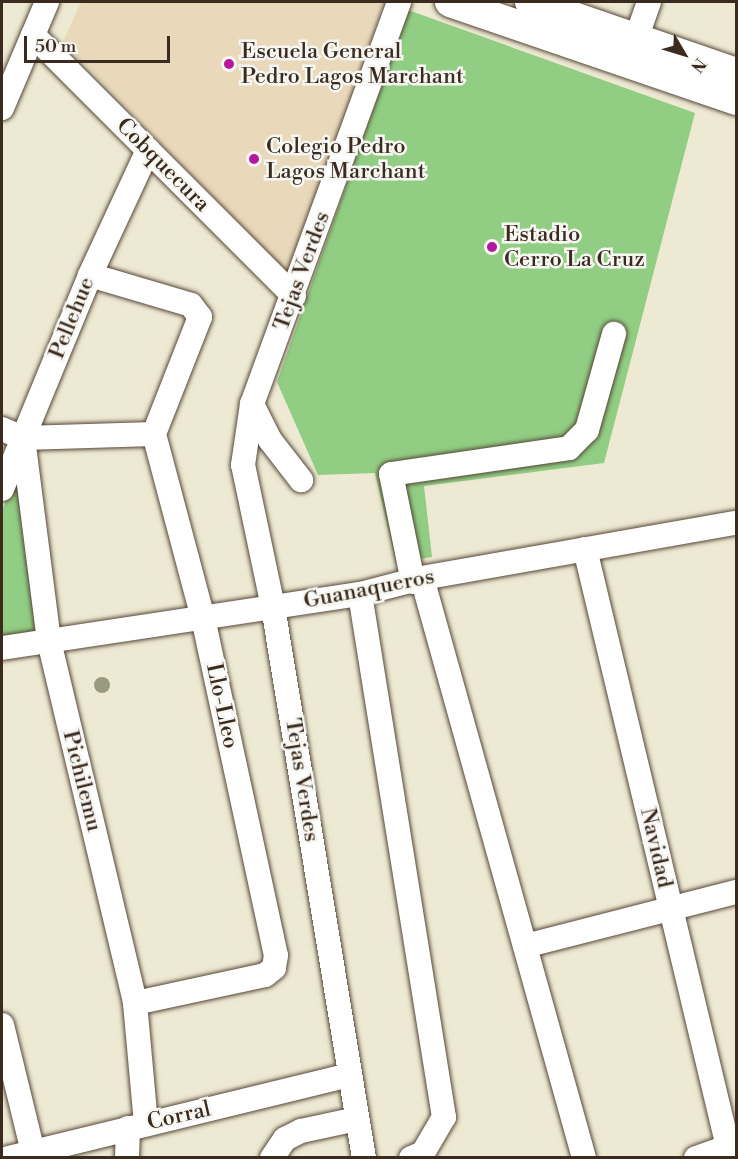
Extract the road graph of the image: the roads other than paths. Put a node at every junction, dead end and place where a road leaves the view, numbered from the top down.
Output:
1 (47, 2) edge
2 (399, 2) edge
3 (450, 2) edge
4 (530, 2) edge
5 (649, 2) edge
6 (493, 8) edge
7 (33, 34) junction
8 (632, 50) junction
9 (736, 73) edge
10 (736, 100) edge
11 (2, 108) edge
12 (148, 150) junction
13 (90, 275) junction
14 (294, 296) junction
15 (614, 334) dead end
16 (252, 404) junction
17 (12, 433) edge
18 (154, 434) junction
19 (301, 480) dead end
20 (2, 489) edge
21 (736, 523) edge
22 (585, 549) junction
23 (418, 580) junction
24 (360, 594) junction
25 (273, 607) junction
26 (203, 618) junction
27 (49, 641) junction
28 (2, 648) edge
29 (736, 892) edge
30 (670, 909) junction
31 (525, 946) junction
32 (135, 1003) junction
33 (2, 1025) edge
34 (349, 1075) junction
35 (357, 1119) junction
36 (137, 1126) junction
37 (732, 1145) edge
38 (33, 1152) junction
39 (697, 1157) edge
40 (9, 1158) edge
41 (127, 1158) edge
42 (272, 1158) edge
43 (364, 1158) edge
44 (411, 1158) edge
45 (584, 1158) edge

1 - 7 street
2 - 14 street, Tejas Verdes
3 - 6 main road
4 - 8 main road
5 - 8 street
6 - 8 main road
7 - 11 street
7 - 12 street, Cobquecura
8 - 9 main road
8 - 10 main road
12 - 13 street, Pellehue
12 - 14 street, Cobquecura
13 - 17 street, Pellehue
13 - 18 street
14 - 16 street, Tejas Verdes
15 - 23 street
16 - 19 street
16 - 25 street, Tejas Verdes
17 - 18 street
17 - 20 street, Pellehue
17 - 27 street, Pichilemu
18 - 26 street, Llo-Lleo
21 - 22 street, Guanaqueros
22 - 23 street, Guanaqueros
22 - 30 street, Navidad
23 - 24 street, Guanaqueros
23 - 31 street
24 - 25 street, Guanaqueros
24 - 44 street
25 - 26 street, Guanaqueros
25 - 34 street, Tejas Verdes
26 - 27 street, Guanaqueros
26 - 32 street, Llo-Lleo
27 - 28 street, Guanaqueros
27 - 32 street, Pichilemu
29 - 30 street
30 - 31 street
30 - 37 street, Navidad
31 - 45 street
32 - 36 street, Pichilemu
33 - 38 street
34 - 35 street, Tejas Verdes
34 - 36 street, Corral
35 - 42 street
35 - 43 street, Tejas Verdes
36 - 38 street, Corral
36 - 41 street, Pichilemu
37 - 39 street
38 - 40 street, Corral

